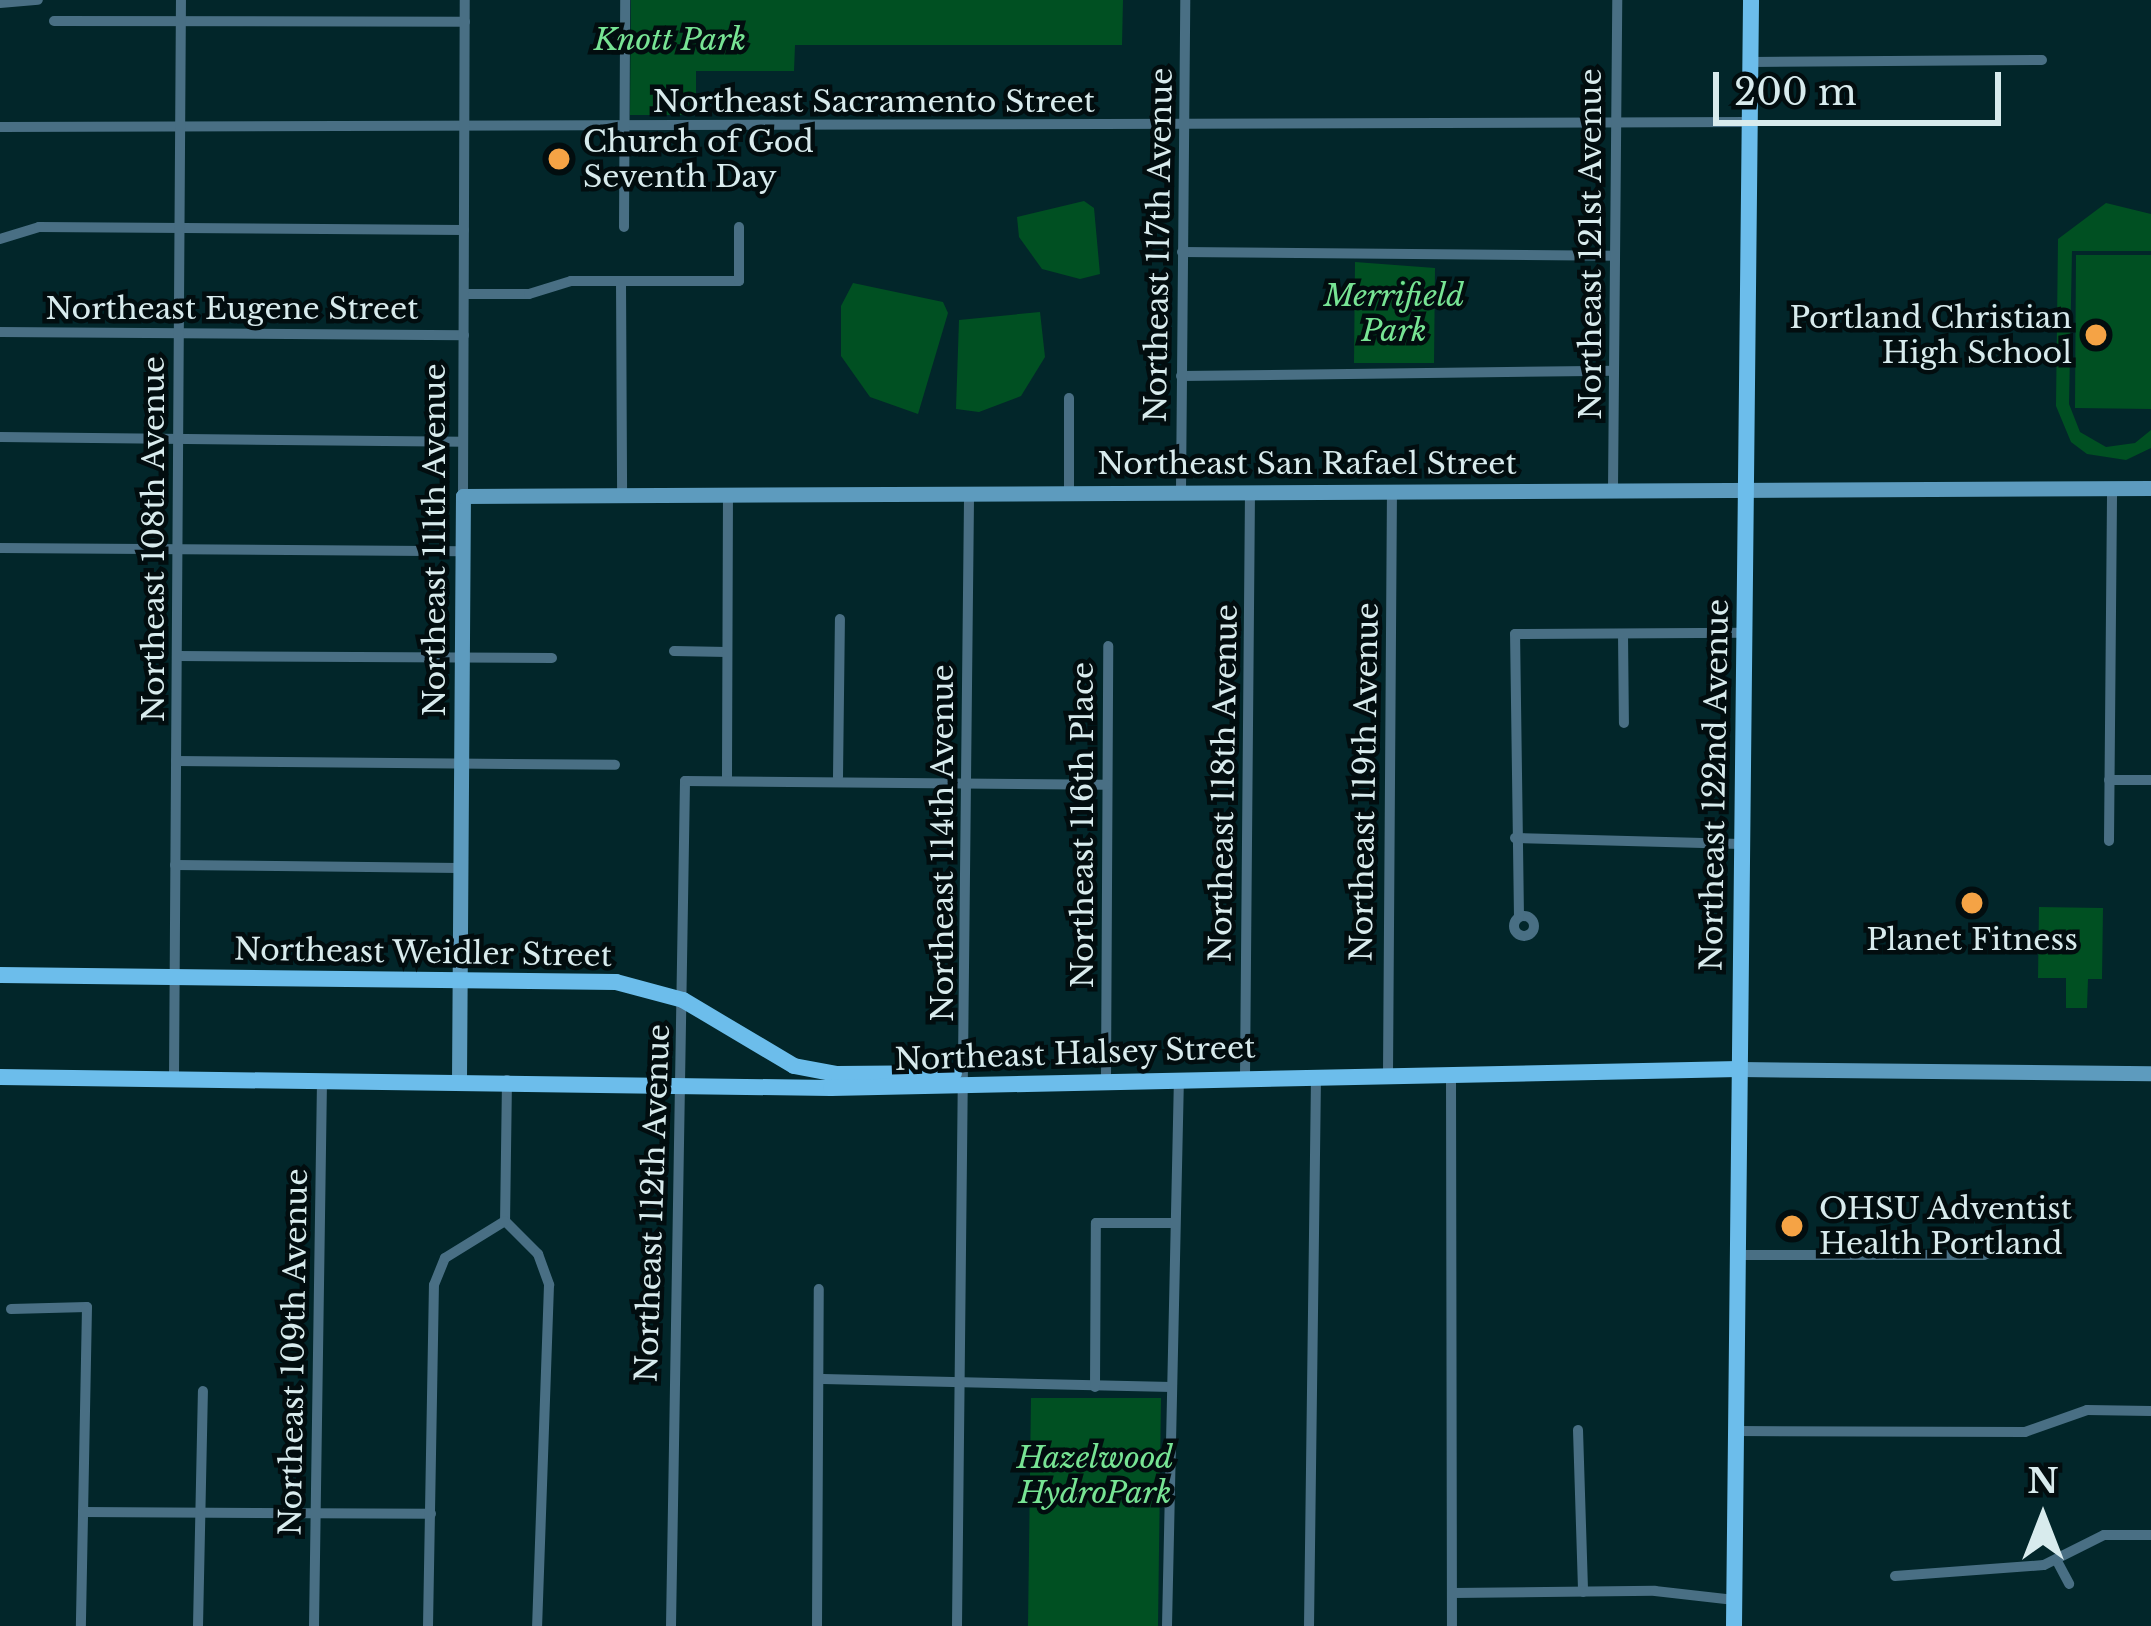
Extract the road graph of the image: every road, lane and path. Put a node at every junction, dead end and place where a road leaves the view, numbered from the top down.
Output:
1 (38, 0) edge
2 (181, 0) edge
3 (465, 0) edge
4 (625, 0) edge
5 (1185, 0) edge
6 (1617, 0) edge
7 (1751, 0) edge
8 (0, 3) edge
9 (181, 18) junction
10 (54, 21) dead end
11 (465, 22) junction
12 (2042, 59) dead end
13 (1750, 62) junction
14 (1616, 122) junction
15 (1749, 122) junction
16 (180, 123) junction
17 (465, 124) junction
18 (1184, 125) junction
19 (624, 126) junction
20 (0, 127) edge
21 (739, 226) dead end
22 (624, 227) dead end
23 (180, 228) junction
24 (464, 230) junction
25 (0, 239) edge
26 (1183, 252) junction
27 (1615, 256) junction
28 (621, 281) junction
29 (464, 294) junction
30 (0, 332) edge
31 (179, 333) junction
32 (464, 335) junction
33 (1614, 371) junction
34 (1181, 376) junction
35 (1070, 398) dead end
36 (0, 437) edge
37 (178, 440) junction
38 (463, 442) junction
39 (1745, 488) junction
40 (2112, 488) junction
41 (2151, 488) edge
42 (1613, 489) junction
43 (1250, 490) junction
44 (1392, 490) junction
45 (1180, 491) junction
46 (1070, 492) junction
47 (969, 493) junction
48 (622, 495) junction
49 (728, 495) junction
50 (463, 496) junction
51 (0, 548) edge
52 (178, 549) junction
53 (462, 551) junction
54 (840, 619) dead end
55 (1743, 633) junction
56 (1623, 634) junction
57 (1108, 646) dead end
58 (674, 651) dead end
59 (727, 652) junction
60 (177, 656) junction
61 (461, 658) junction
62 (552, 658) dead end
63 (1624, 723) dead end
64 (176, 761) junction
65 (460, 763) junction
66 (615, 765) dead end
67 (728, 777) junction
68 (838, 777) junction
69 (2109, 780) junction
70 (2151, 780) edge
71 (1107, 785) junction
72 (967, 787) junction
73 (1515, 838) junction
74 (2108, 841) dead end
75 (1741, 844) junction
76 (175, 865) junction
77 (460, 868) junction
78 (1520, 917) dead end
79 (0, 975) edge
80 (176, 977) junction
81 (460, 979) junction
82 (682, 1000) junction
83 (1739, 1069) junction
84 (2151, 1072) edge
85 (1451, 1073) junction
86 (1388, 1074) junction
87 (1316, 1075) junction
88 (1246, 1076) junction
89 (0, 1077) edge
90 (1179, 1077) junction
91 (175, 1078) junction
92 (1106, 1078) junction
93 (322, 1079) junction
94 (965, 1079) junction
95 (459, 1080) junction
96 (507, 1081) junction
97 (682, 1081) junction
98 (505, 1221) junction
99 (1174, 1223) junction
100 (2008, 1245) dead end
101 (1737, 1255) junction
102 (819, 1289) dead end
103 (10, 1309) dead end
104 (823, 1378) junction
105 (961, 1385) junction
106 (1095, 1387) junction
107 (1172, 1387) junction
108 (203, 1390) dead end
109 (2151, 1411) edge
110 (1578, 1430) dead end
111 (1735, 1430) junction
112 (83, 1512) junction
113 (200, 1513) junction
114 (316, 1513) junction
115 (431, 1514) junction
116 (2151, 1535) edge
117 (2057, 1561) junction
118 (1895, 1576) dead end
119 (2068, 1584) dead end
120 (1583, 1592) junction
121 (1452, 1593) junction
122 (1734, 1600) junction
123 (81, 1626) edge
124 (198, 1626) edge
125 (314, 1626) edge
126 (428, 1626) edge
127 (538, 1626) edge
128 (671, 1626) edge
129 (817, 1626) edge
130 (957, 1626) edge
131 (1167, 1626) edge
132 (1309, 1626) edge
133 (1452, 1626) edge
134 (1734, 1626) edge

1 - 8 street
2 - 9 street, Northeast 108th Avenue
3 - 11 street, Northeast 111th Avenue
4 - 19 street
5 - 18 street, Northeast 117th Avenue
6 - 14 street, Northeast 121st Avenue
7 - 13 main road, Northeast 122nd Avenue
9 - 10 street
9 - 11 street
9 - 16 street, Northeast 108th Avenue
11 - 17 street, Northeast 111th Avenue
12 - 13 street
13 - 15 main road, Northeast 122nd Avenue
14 - 15 street, Northeast Sacramento Street
14 - 18 street, Northeast Sacramento Street
14 - 27 street, Northeast 121st Avenue
15 - 39 main road, Northeast 122nd Avenue
16 - 17 street, Northeast Sacramento Street
16 - 20 street, Northeast Sacramento Street
16 - 23 street, Northeast 108th Avenue
17 - 19 street, Northeast Sacramento Street
17 - 24 street, Northeast 111th Avenue
18 - 19 street, Northeast Sacramento Street
18 - 26 street, Northeast 117th Avenue
19 - 22 street
21 - 28 street
23 - 24 street
23 - 25 street
23 - 31 street, Northeast 108th Avenue
24 - 29 street, Northeast 111th Avenue
26 - 27 street
26 - 34 street, Northeast 117th Avenue
27 - 33 street, Northeast 121st Avenue
28 - 29 street
28 - 48 street
29 - 32 street, Northeast 111th Avenue
30 - 31 street, Northeast Eugene Street
31 - 32 street, Northeast Eugene Street
31 - 37 street, Northeast 108th Avenue
32 - 38 street, Northeast 111th Avenue
33 - 34 street
33 - 42 street, Northeast 121st Avenue
34 - 45 street, Northeast 117th Avenue
35 - 46 street
36 - 37 street
37 - 38 street
37 - 52 street, Northeast 108th Avenue
38 - 50 street, Northeast 111th Avenue
39 - 40 street, Northeast San Rafael Street
39 - 42 street, Northeast San Rafael Street
39 - 55 main road, Northeast 122nd Avenue
40 - 41 street, Northeast San Rafael Street
40 - 69 street
42 - 44 street, Northeast San Rafael Street
43 - 44 street, Northeast San Rafael Street
43 - 45 street, Northeast San Rafael Street
43 - 88 street, Northeast 118th Avenue
44 - 86 street, Northeast 119th Avenue
45 - 46 street, Northeast San Rafael Street
46 - 47 street, Northeast San Rafael Street
47 - 49 street, Northeast San Rafael Street
47 - 72 street, Northeast 114th Avenue
48 - 49 street, Northeast San Rafael Street
48 - 50 street, Northeast San Rafael Street
49 - 59 street
50 - 53 street, Northeast 111th Avenue
51 - 52 street
52 - 53 street
52 - 60 street, Northeast 108th Avenue
53 - 61 street, Northeast 111th Avenue
54 - 68 street
55 - 56 street
55 - 75 main road, Northeast 122nd Avenue
56 - 63 street
56 - 73 street
57 - 71 street, Northeast 116th Place
58 - 59 street
59 - 67 street
60 - 61 street
60 - 64 street, Northeast 108th Avenue
61 - 62 street
61 - 65 street, Northeast 111th Avenue
64 - 65 street
64 - 76 street, Northeast 108th Avenue
65 - 66 street
65 - 77 street, Northeast 111th Avenue
67 - 68 street
67 - 82 street, Northeast 112th Avenue
68 - 72 street
69 - 70 street
69 - 74 street
71 - 72 street
71 - 92 street, Northeast 116th Place
72 - 94 street, Northeast 114th Avenue
73 - 75 street
73 - 78 street
75 - 83 main road, Northeast 122nd Avenue
76 - 77 street
76 - 80 street, Northeast 108th Avenue
77 - 81 street, Northeast 111th Avenue
79 - 80 main road, Northeast Weidler Street
80 - 81 main road, Northeast Weidler Street
80 - 91 street, Northeast 108th Avenue
81 - 82 main road, Northeast Weidler Street
81 - 95 street, Northeast 111th Avenue
82 - 94 main road, Northeast Weidler Street
82 - 97 street, Northeast 112th Avenue
83 - 84 street, Northeast Halsey Street
83 - 85 main road, Northeast Halsey Street
83 - 101 main road, Northeast 122nd Avenue
85 - 86 main road, Northeast Halsey Street
85 - 121 street
86 - 87 main road, Northeast Halsey Street
87 - 88 main road, Northeast Halsey Street
87 - 132 street
88 - 90 main road, Northeast Halsey Street
89 - 91 main road, Northeast Halsey Street
90 - 92 main road, Northeast Halsey Street
90 - 99 street
91 - 93 main road, Northeast Halsey Street
92 - 94 main road, Northeast Halsey Street
93 - 95 main road, Northeast Halsey Street
93 - 114 street, Northeast 109th Avenue
94 - 97 main road, Northeast Halsey Street
94 - 105 street, Northeast 114th Avenue
95 - 96 main road, Northeast Halsey Street
96 - 97 main road, Northeast Halsey Street
96 - 98 street
97 - 128 street, Northeast 112th Avenue
98 - 115 street
98 - 127 street
99 - 106 street
99 - 107 street
100 - 101 street
101 - 111 main road, Northeast 122nd Avenue
102 - 104 street
103 - 112 street
104 - 105 street
104 - 129 street
105 - 106 street
105 - 130 street, Northeast 114th Avenue
106 - 107 street
107 - 131 street
108 - 113 street
109 - 111 street
110 - 120 street
111 - 122 main road, Northeast 122nd Avenue
112 - 113 street
112 - 123 street
113 - 114 street
113 - 124 street
114 - 115 street
114 - 125 street, Northeast 109th Avenue
115 - 126 street
116 - 117 street
117 - 118 street
117 - 119 street
120 - 121 street
120 - 122 street
121 - 133 street
122 - 134 main road, Northeast 122nd Avenue

